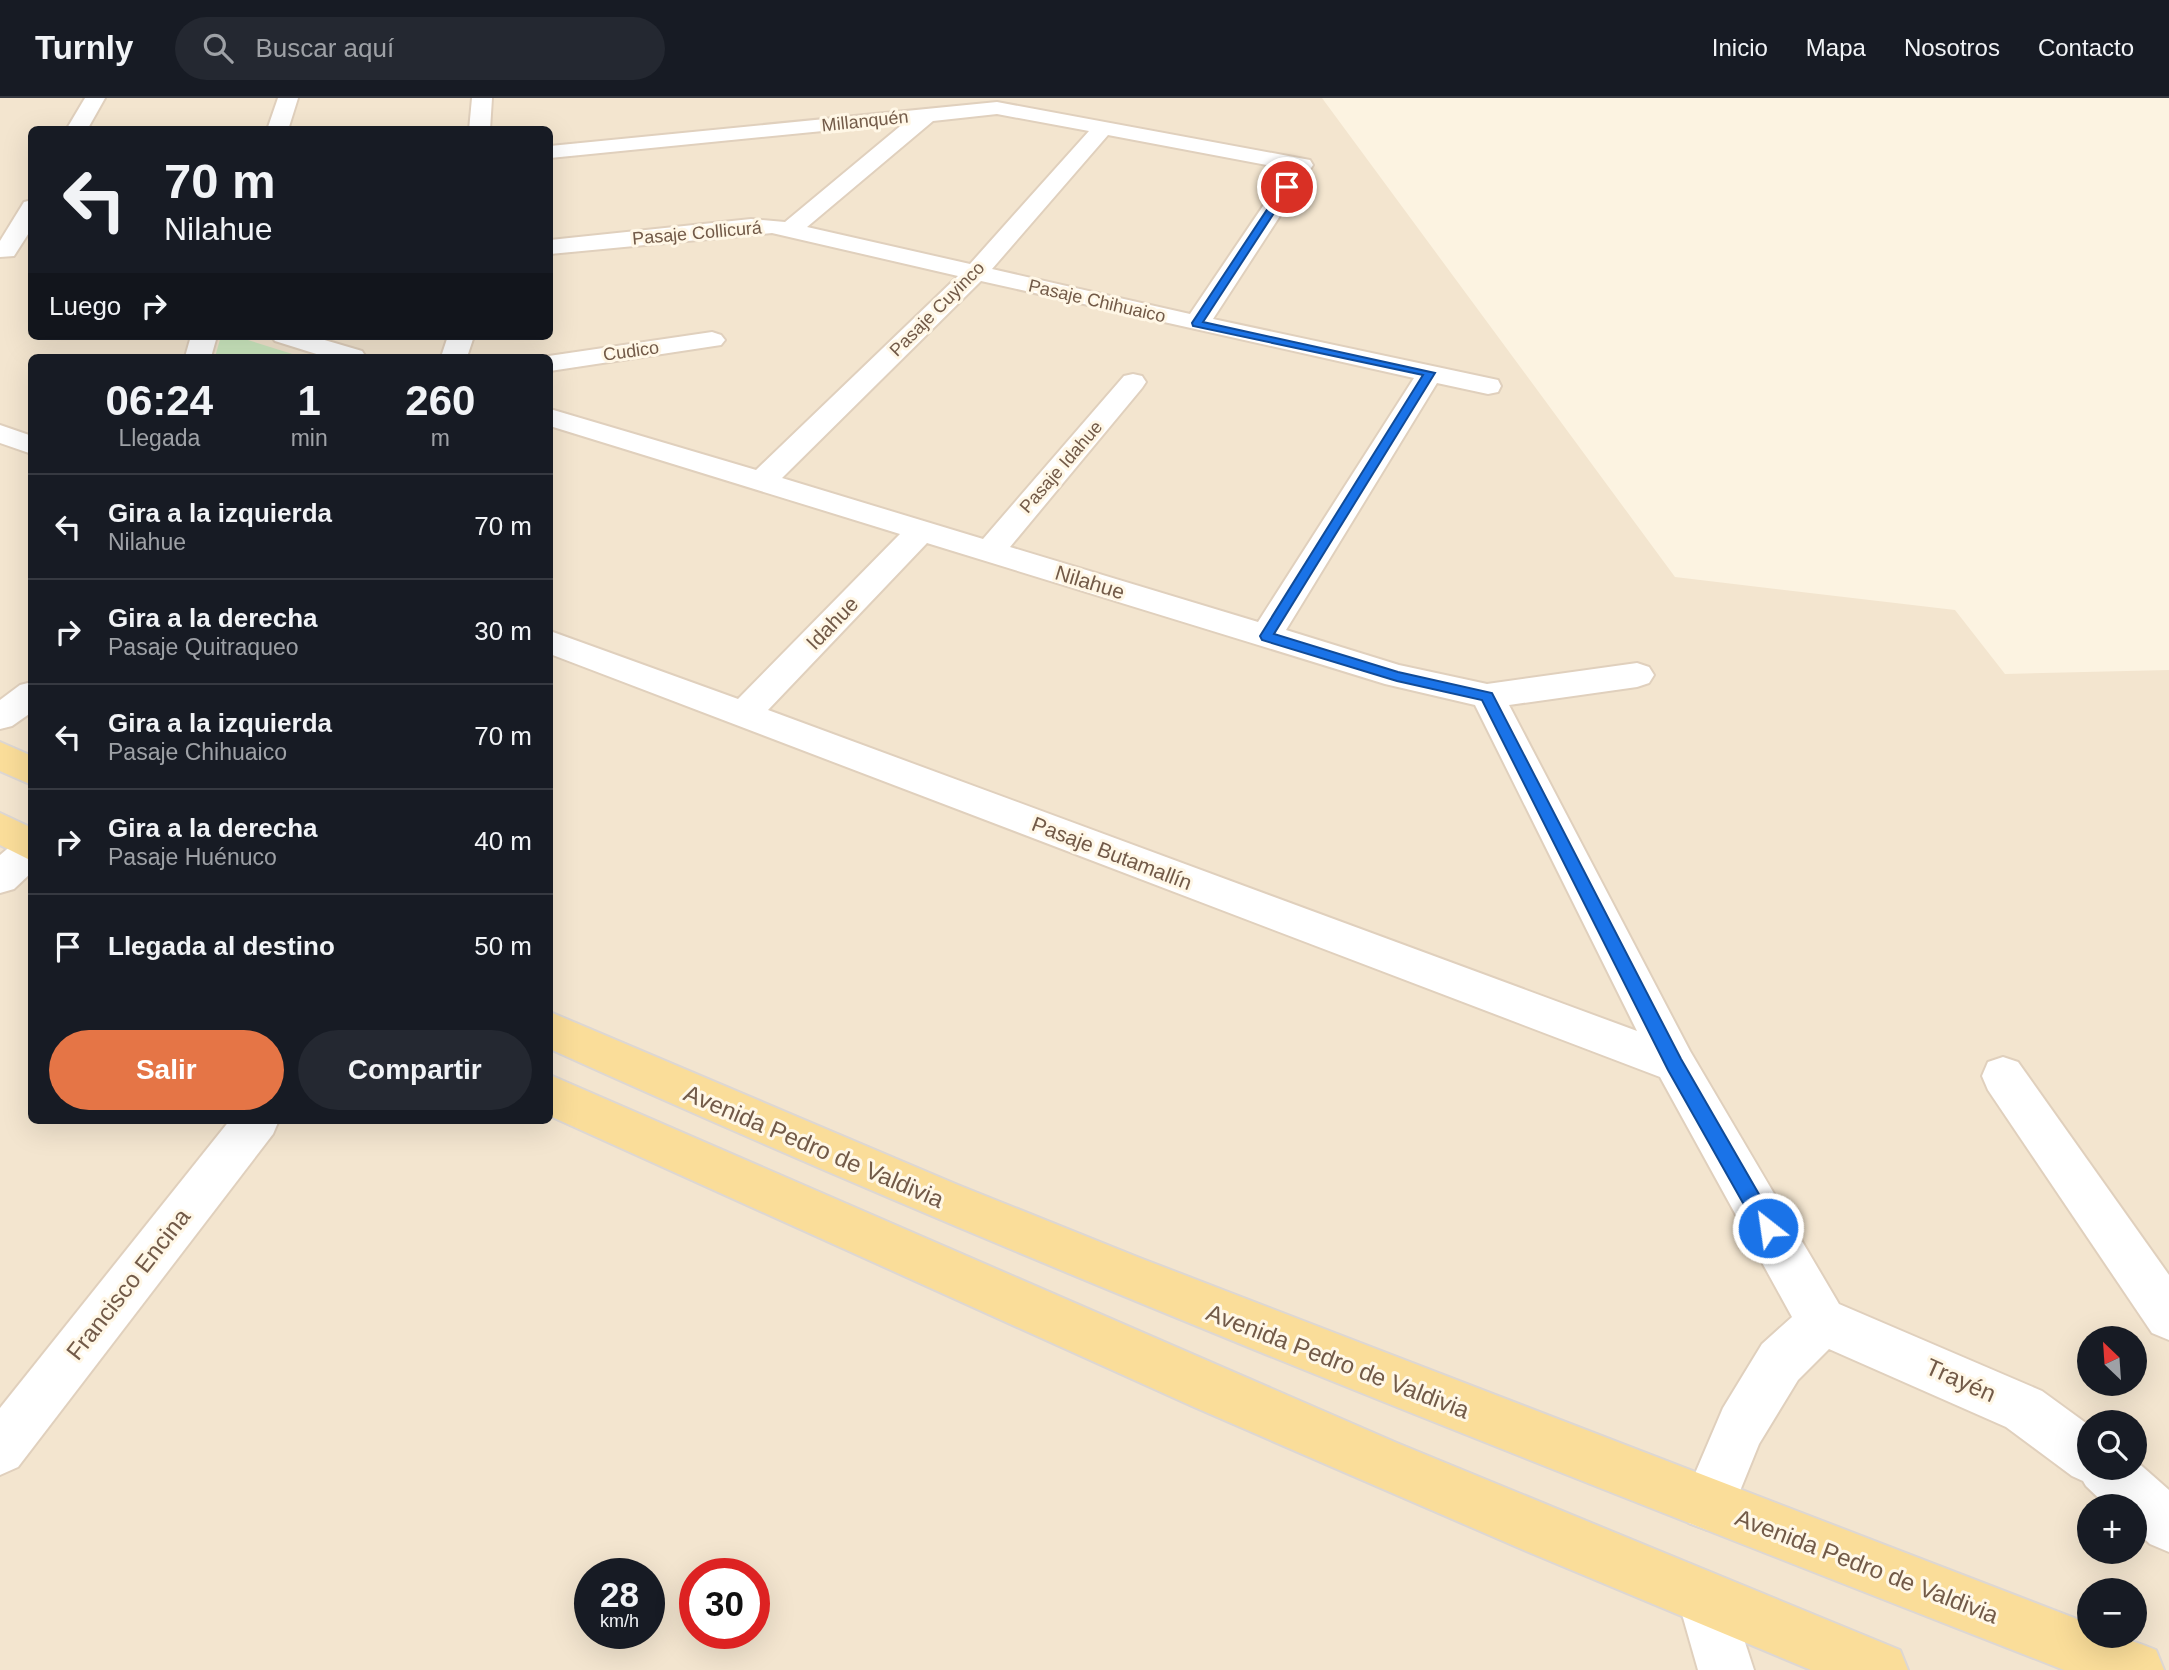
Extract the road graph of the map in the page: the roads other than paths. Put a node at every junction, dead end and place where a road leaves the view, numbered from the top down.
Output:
1 (95, 98) edge
2 (288, 98) edge
3 (482, 98) edge
4 (928, 114) junction
5 (78, 126) edge
6 (278, 126) edge
7 (479, 126) edge
8 (1104, 127) junction
9 (553, 152) edge
10 (28, 213) edge
11 (789, 230) junction
12 (553, 247) edge
13 (3, 250) edge
14 (28, 258) edge
15 (975, 273) junction
16 (1197, 323) junction
17 (297, 340) edge
18 (712, 340) dead end
19 (343, 354) edge
20 (553, 363) edge
21 (1430, 373) junction
22 (1133, 382) dead end
23 (1488, 386) dead end
24 (553, 418) edge
25 (0, 433) edge
26 (28, 444) edge
27 (761, 482) junction
28 (921, 531) junction
29 (989, 552) junction
30 (1266, 636) junction
31 (553, 643) edge
32 (1637, 675) dead end
33 (1487, 696) junction
34 (28, 697) edge
35 (743, 715) junction
36 (0, 717) edge
37 (0, 755) edge
38 (28, 770) edge
39 (0, 827) edge
40 (28, 845) edge
41 (28, 852) edge
42 (0, 877) edge
43 (553, 1032) edge
44 (1675, 1064) junction
45 (2003, 1076) dead end
46 (553, 1096) edge
47 (254, 1124) edge
48 (2169, 1316) edge
49 (1822, 1322) junction
50 (2077, 1448) edge
51 (0, 1449) edge
52 (2118, 1480) edge
53 (1707, 1504) junction
54 (2169, 1525) edge
55 (1706, 1600) junction
56 (1726, 1670) edge
57 (1880, 1670) edge
58 (2136, 1670) edge

1 - 5 street
2 - 6 street
3 - 7 street
4 - 8 street, Millanquén
4 - 9 street, Millanquén
4 - 11 street, Pasaje Collicurá
8 - 15 street, Pasaje Cuyinco
8 - 16 street, Millanquén
10 - 13 street
11 - 12 street, Pasaje Collicurá
11 - 15 street, Pasaje Chihuaico
13 - 14 street
15 - 16 street, Pasaje Chihuaico
15 - 27 street, Pasaje Cuyinco
16 - 21 street, Pasaje Chihuaico
17 - 19 street
18 - 20 street, Cudico
21 - 23 street, Pasaje Chihuaico
21 - 30 street
22 - 29 street, Pasaje Idahue
24 - 27 street, Nilahue
25 - 26 street
27 - 28 street, Nilahue
28 - 29 street, Nilahue
28 - 35 street, Idahue
29 - 30 street, Nilahue
30 - 33 street, Nilahue
31 - 35 street, Pasaje Butamallín
32 - 33 street, Nilahue
33 - 44 street
34 - 36 street
35 - 44 street, Pasaje Butamallín
37 - 38 main road
39 - 40 main road
41 - 42 street
43 - 53 main road, Avenida Pedro de Valdivia
44 - 49 street
45 - 48 street
46 - 55 main road
47 - 51 street, Francisco Encina
49 - 50 street, Trayén
49 - 53 street
52 - 54 street
53 - 58 main road, Avenida Pedro de Valdivia
55 - 56 street
55 - 57 main road

